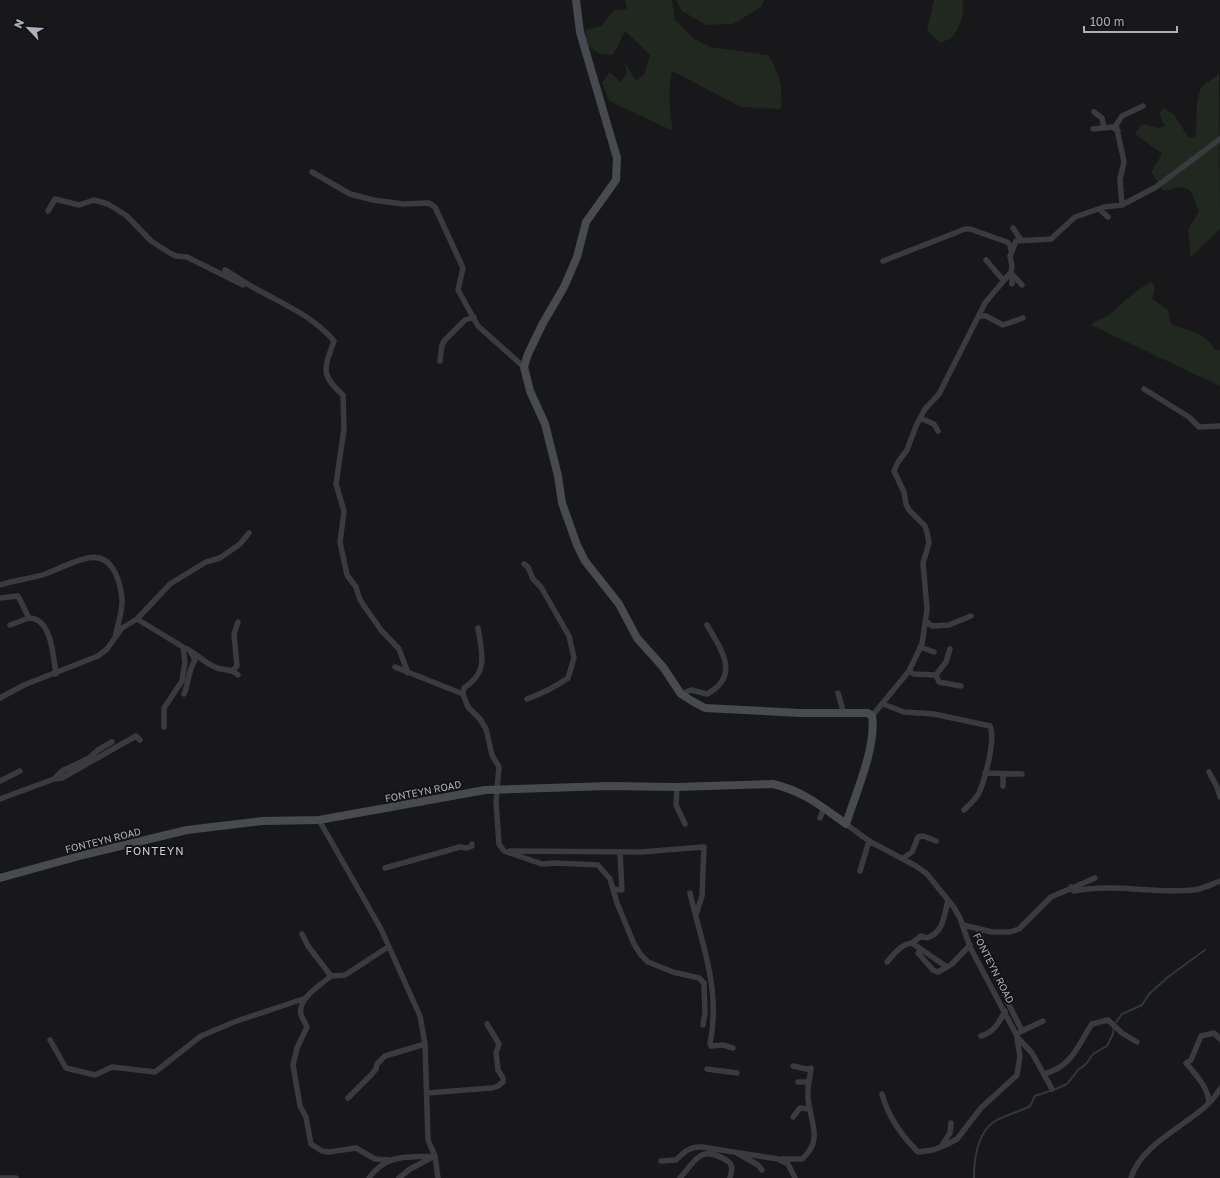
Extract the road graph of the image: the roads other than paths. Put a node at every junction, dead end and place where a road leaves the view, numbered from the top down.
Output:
1 (576, 0) edge
2 (1143, 106) dead end
3 (1094, 112) dead end
4 (1104, 128) junction
5 (1093, 129) dead end
6 (1118, 130) junction
7 (1220, 139) edge
8 (312, 172) dead end
9 (1122, 205) junction
10 (1099, 209) junction
11 (48, 211) dead end
12 (1108, 217) dead end
13 (1013, 228) dead end
14 (1021, 240) junction
15 (1011, 252) junction
16 (986, 260) dead end
17 (883, 261) dead end
18 (225, 270) dead end
19 (1012, 274) junction
20 (1003, 280) junction
21 (1012, 284) dead end
22 (1022, 285) dead end
23 (260, 291) junction
24 (979, 316) junction
25 (474, 317) junction
26 (1024, 318) dead end
27 (440, 361) dead end
28 (524, 367) junction
29 (1144, 389) dead end
30 (920, 418) junction
31 (1220, 426) edge
32 (938, 431) dead end
33 (249, 533) dead end
34 (524, 564) dead end
35 (0, 585) edge
36 (0, 598) edge
37 (971, 616) dead end
38 (29, 618) junction
39 (137, 619) junction
40 (926, 621) junction
41 (238, 622) dead end
42 (10, 625) dead end
43 (707, 625) dead end
44 (478, 628) dead end
45 (114, 638) junction
46 (183, 647) junction
47 (920, 648) junction
48 (950, 649) dead end
49 (934, 652) dead end
50 (395, 667) dead end
51 (232, 671) junction
52 (909, 671) junction
53 (408, 673) junction
54 (56, 674) junction
55 (238, 675) dead end
56 (936, 675) junction
57 (961, 686) dead end
58 (838, 693) dead end
59 (184, 694) dead end
60 (463, 694) junction
61 (681, 694) junction
62 (0, 698) edge
63 (527, 699) dead end
64 (882, 704) junction
65 (844, 714) junction
66 (872, 716) junction
67 (164, 726) dead end
68 (140, 740) dead end
69 (112, 742) dead end
70 (20, 771) dead end
71 (1209, 772) dead end
72 (985, 773) junction
73 (1003, 774) junction
74 (1022, 774) dead end
75 (54, 779) junction
76 (0, 781) edge
77 (1003, 786) dead end
78 (677, 787) junction
79 (498, 789) junction
80 (1220, 797) edge
81 (0, 799) edge
82 (824, 808) junction
83 (964, 810) dead end
84 (820, 818) dead end
85 (319, 820) junction
86 (685, 824) dead end
87 (846, 824) junction
88 (869, 841) junction
89 (936, 841) dead end
90 (472, 844) dead end
91 (504, 852) junction
92 (620, 852) junction
93 (903, 858) junction
94 (385, 868) dead end
95 (860, 871) dead end
96 (0, 878) edge
97 (1095, 878) dead end
98 (1220, 881) edge
99 (1071, 887) junction
100 (614, 889) junction
101 (690, 893) dead end
102 (948, 900) junction
103 (696, 915) junction
104 (963, 925) junction
105 (978, 929) junction
106 (302, 934) dead end
107 (912, 943) junction
108 (970, 945) junction
109 (388, 947) junction
110 (918, 953) dead end
111 (886, 962) dead end
112 (947, 967) junction
113 (332, 976) junction
114 (306, 998) junction
115 (1005, 1012) junction
116 (1043, 1021) dead end
117 (487, 1024) dead end
118 (703, 1025) dead end
119 (1022, 1031) junction
120 (1016, 1033) junction
121 (981, 1036) dead end
122 (1017, 1039) dead end
123 (1220, 1039) edge
124 (50, 1040) dead end
125 (1137, 1042) dead end
126 (425, 1044) junction
127 (733, 1048) dead end
128 (793, 1066) dead end
129 (707, 1068) dead end
130 (737, 1073) dead end
131 (1044, 1074) junction
132 (798, 1082) dead end
133 (809, 1082) junction
134 (1052, 1089) dead end
135 (1220, 1089) edge
136 (427, 1093) junction
137 (882, 1094) dead end
138 (348, 1098) dead end
139 (1209, 1103) junction
140 (810, 1108) junction
141 (793, 1117) dead end
142 (951, 1123) dead end
143 (940, 1147) junction
144 (733, 1151) junction
145 (435, 1156) junction
146 (778, 1158) junction
147 (389, 1160) junction
148 (661, 1161) dead end
149 (762, 1170) dead end
150 (0, 1178) edge
151 (16, 1178) edge
152 (369, 1178) edge
153 (399, 1178) edge
154 (438, 1178) edge
155 (680, 1178) edge
156 (730, 1178) edge
157 (796, 1178) edge
158 (1130, 1178) edge

1 - 28 street
2 - 6 street
3 - 4 street
4 - 5 street
4 - 6 street
6 - 9 street
7 - 9 street
8 - 25 street
9 - 10 street
10 - 12 street
10 - 14 street
11 - 23 street
13 - 14 street
14 - 15 street
15 - 17 street
15 - 19 street
16 - 20 street
18 - 23 street
19 - 20 street
19 - 21 street
19 - 22 street
20 - 24 street
23 - 53 street
24 - 26 street
24 - 30 street
25 - 27 street
25 - 28 street
28 - 61 street
29 - 31 street
30 - 32 street
30 - 40 street
33 - 39 street
34 - 63 street
35 - 45 street
36 - 38 street
37 - 40 street
38 - 42 street
38 - 54 street
39 - 45 street
39 - 46 street
40 - 47 street
41 - 51 street
43 - 61 street
44 - 60 street
45 - 54 street
46 - 51 street
46 - 59 street
46 - 67 street
47 - 49 street
47 - 52 street
48 - 56 street
50 - 53 street
51 - 55 street
52 - 56 street
52 - 64 street
53 - 60 street
54 - 62 street
56 - 57 street
58 - 65 street
60 - 79 street
61 - 65 street
64 - 66 street
64 - 72 street
65 - 66 street
66 - 87 street
68 - 75 street
69 - 75 street
70 - 76 street
71 - 80 street
72 - 73 street
72 - 83 street
73 - 74 street
73 - 77 street
75 - 81 street
78 - 79 street, FONTEYN ROAD
78 - 82 street, FONTEYN ROAD
78 - 86 street
79 - 85 street, FONTEYN ROAD
79 - 91 street
82 - 84 street
82 - 87 street, FONTEYN ROAD
85 - 96 street, FONTEYN ROAD
85 - 109 street
87 - 88 street, FONTEYN ROAD
88 - 93 street, FONTEYN ROAD
88 - 95 street
89 - 93 street
90 - 94 street
91 - 92 street
91 - 100 street
92 - 100 street
92 - 103 street
93 - 102 street, FONTEYN ROAD
97 - 99 street
98 - 99 street
99 - 105 street
100 - 118 street
101 - 103 street
102 - 104 street, FONTEYN ROAD
102 - 107 street
103 - 127 street
104 - 105 street
104 - 108 street, FONTEYN ROAD
105 - 119 street
106 - 113 street
107 - 111 street
107 - 112 street
108 - 112 street
108 - 115 street, FONTEYN ROAD
109 - 113 street
109 - 126 street
110 - 112 street
113 - 114 street
114 - 124 street
114 - 147 street
115 - 120 street, FONTEYN ROAD
115 - 121 street
116 - 119 street
117 - 136 street
119 - 120 street
120 - 131 street, FONTEYN ROAD
122 - 143 street
123 - 139 street
125 - 131 street
126 - 136 street
126 - 138 street
128 - 133 street
129 - 130 street
131 - 134 street, FONTEYN ROAD
132 - 133 street
133 - 140 street
135 - 139 street
136 - 145 street
137 - 143 street
139 - 158 street
140 - 141 street
140 - 146 street
142 - 143 street
144 - 146 street
144 - 148 street
144 - 149 street
145 - 147 street
145 - 153 street
145 - 154 street
146 - 157 street
147 - 152 street
150 - 151 street
155 - 156 street

